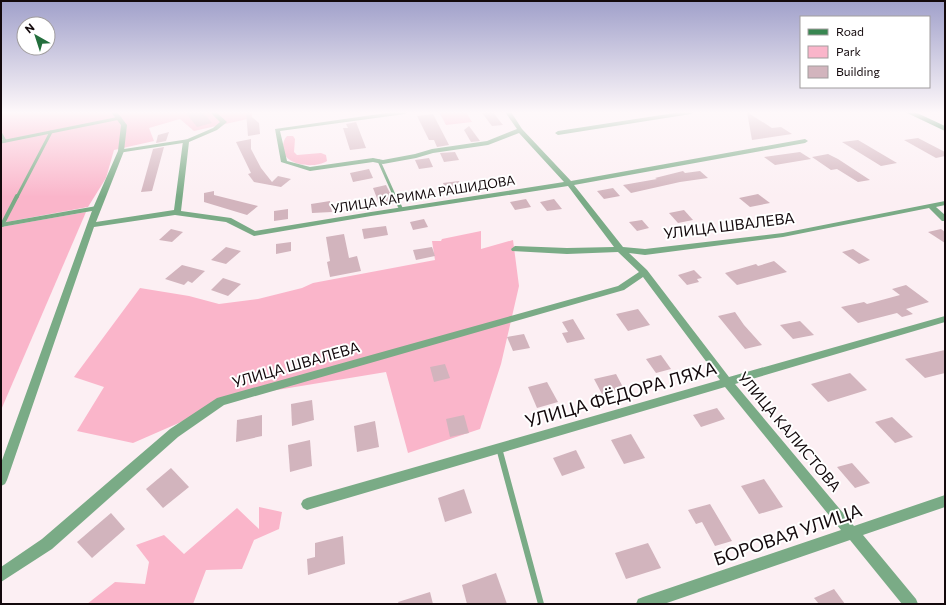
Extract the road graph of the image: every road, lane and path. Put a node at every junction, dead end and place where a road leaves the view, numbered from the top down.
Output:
1 (9, 140) edge
2 (47, 140) edge
3 (123, 140) edge
4 (279, 140) edge
5 (495, 140) edge
6 (529, 140) edge
7 (5, 141) joint
8 (186, 141) joint
9 (805, 141) dead end
10 (1, 142) edge
11 (122, 151) junction
12 (379, 161) junction
13 (568, 184) junction
14 (945, 203) edge
15 (931, 206) junction
16 (98, 208) junction
17 (402, 209) junction
18 (177, 212) junction
19 (945, 219) edge
20 (2, 225) edge
21 (92, 225) junction
22 (515, 249) dead end
23 (620, 249) junction
24 (644, 272) junction
25 (945, 319) edge
26 (727, 382) junction
27 (499, 448) junction
28 (1, 480) edge
29 (945, 500) edge
30 (307, 504) dead end
31 (852, 532) junction
32 (1, 575) edge
33 (541, 604) edge
34 (643, 604) edge
35 (911, 604) edge

1 - 7 lane
2 - 20 lane
3 - 11 street
4 - 12 street
5 - 12 street
6 - 13 street, УЛИЦА КАЛИСТОВА
7 - 10 lane
8 - 11 lane
8 - 18 street
9 - 13 street, УЛИЦА КАРИМА РАШИДОВА
11 - 16 street
12 - 17 lane
13 - 17 street, УЛИЦА КАРИМА РАШИДОВА
13 - 23 street, УЛИЦА КАЛИСТОВА
14 - 15 street, УЛИЦА ШВАЛЕВА
15 - 19 street
15 - 23 street, УЛИЦА ШВАЛЕВА
16 - 20 lane
16 - 21 street
17 - 18 street, УЛИЦА КАРИМА РАШИДОВА
18 - 21 street
21 - 28 street
22 - 23 street, УЛИЦА ШВАЛЕВА
23 - 24 street, УЛИЦА КАЛИСТОВА
24 - 26 street, УЛИЦА КАЛИСТОВА
24 - 32 street, УЛИЦА ШВАЛЕВА
25 - 26 street, УЛИЦА ФЁДОРА ЛЯХА
26 - 27 street, УЛИЦА ФЁДОРА ЛЯХА
26 - 31 street, УЛИЦА КАЛИСТОВА
27 - 30 street, УЛИЦА ФЁДОРА ЛЯХА
27 - 33 lane
29 - 31 street, БОРОВАЯ УЛИЦА
31 - 34 street, БОРОВАЯ УЛИЦА
31 - 35 street, УЛИЦА КАЛИСТОВА

